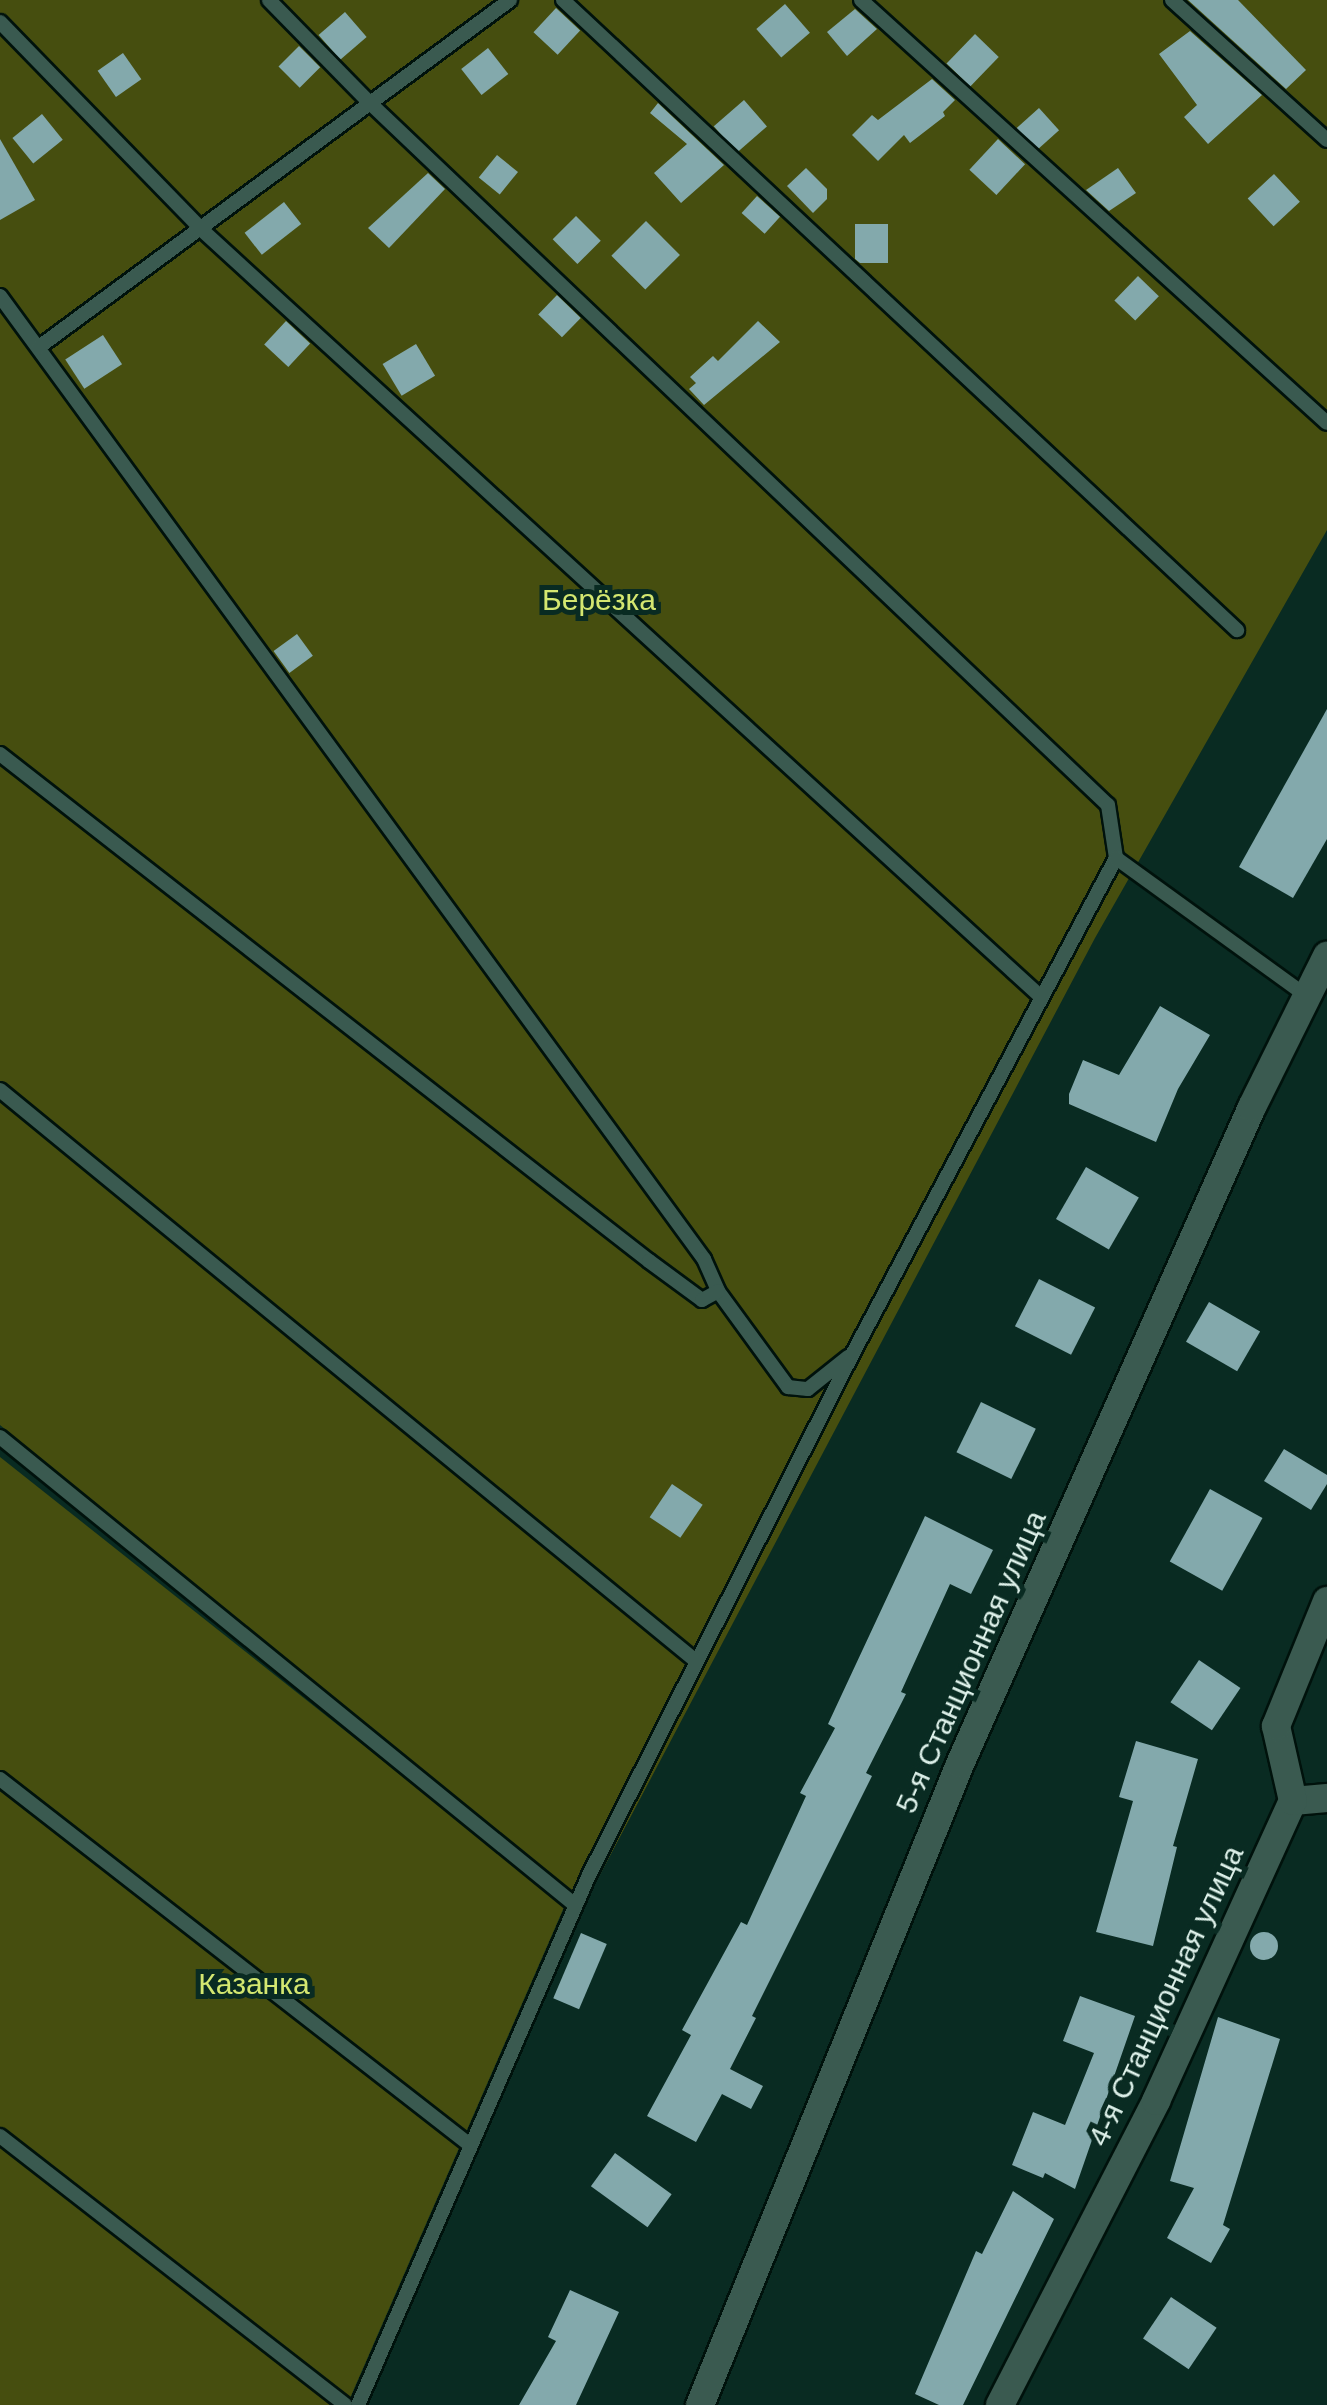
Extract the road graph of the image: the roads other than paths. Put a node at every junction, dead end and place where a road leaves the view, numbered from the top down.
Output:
1 (269, 0) edge
2 (510, 0) edge
3 (563, 0) edge
4 (861, 0) edge
5 (1172, 0) edge
6 (0, 22) edge
7 (372, 104) junction
8 (1327, 140) edge
9 (202, 230) junction
10 (1, 299) edge
11 (38, 346) junction
12 (1327, 422) edge
13 (1237, 630) dead end
14 (0, 754) edge
15 (1116, 858) junction
16 (1327, 956) edge
17 (1304, 994) junction
18 (1039, 996) junction
19 (0, 1090) edge
20 (718, 1291) junction
21 (853, 1353) junction
22 (0, 1437) edge
23 (1327, 1601) edge
24 (696, 1661) junction
25 (0, 1779) edge
26 (1327, 1798) edge
27 (1293, 1801) junction
28 (575, 1904) junction
29 (0, 2136) edge
30 (470, 2146) junction
31 (344, 2405) edge
32 (358, 2405) edge
33 (700, 2405) edge
34 (1000, 2405) edge

1 - 7 lane
2 - 7 lane
3 - 13 lane
4 - 12 lane
5 - 8 lane
6 - 9 lane
7 - 9 lane
7 - 15 lane
9 - 11 lane
9 - 18 lane
10 - 11 lane
11 - 20 lane
14 - 20 lane
15 - 17 lane
15 - 18 lane
16 - 17 street, 5-я Станционная улица
17 - 33 street, 5-я Станционная улица
18 - 21 lane
19 - 24 lane
20 - 21 lane
21 - 24 lane
22 - 28 lane
23 - 27 street
24 - 28 lane
25 - 30 lane
26 - 27 street
27 - 34 street, 4-я Станционная улица
28 - 30 lane
29 - 31 lane
30 - 32 lane

